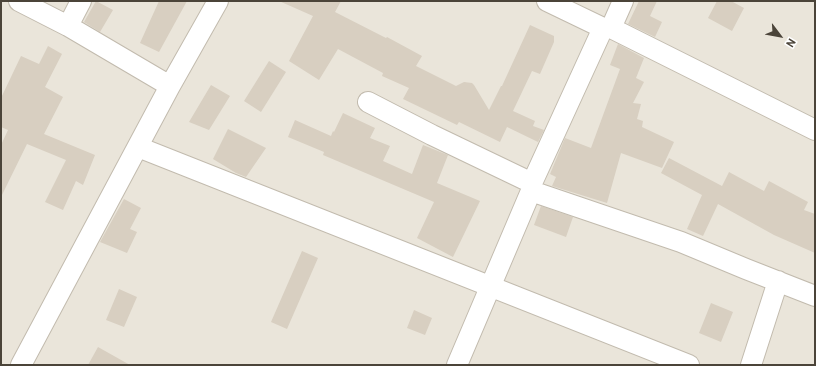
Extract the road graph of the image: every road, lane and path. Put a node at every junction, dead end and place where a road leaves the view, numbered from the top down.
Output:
1 (19, 1) edge
2 (81, 1) edge
3 (218, 1) edge
4 (547, 1) edge
5 (623, 1) edge
6 (68, 26) junction
7 (607, 28) junction
8 (170, 86) junction
9 (368, 102) dead end
10 (815, 130) edge
11 (138, 147) junction
12 (531, 187) junction
13 (778, 281) junction
14 (490, 286) junction
15 (815, 296) edge
16 (21, 365) edge
17 (457, 365) edge
18 (689, 365) edge
19 (750, 365) edge

1 - 6 street
2 - 6 street
3 - 8 street
4 - 7 street
5 - 7 street
6 - 8 street
7 - 10 street
7 - 12 street
8 - 11 street
9 - 12 street
11 - 14 street
11 - 16 street
12 - 13 street
12 - 14 street
13 - 15 street
13 - 19 street
14 - 17 street
14 - 18 street

